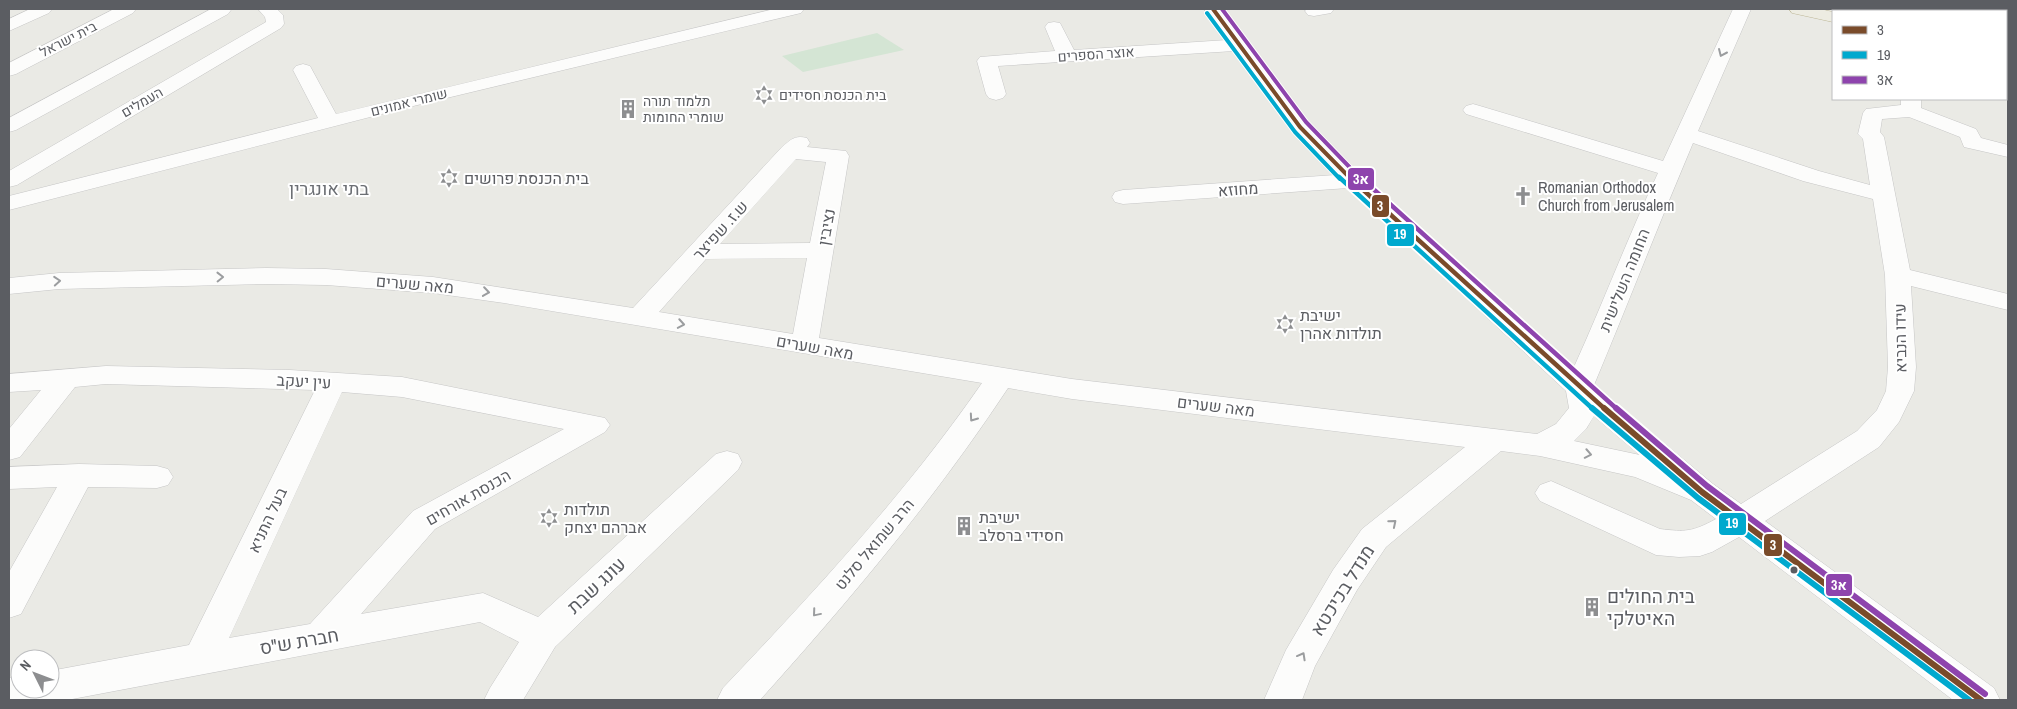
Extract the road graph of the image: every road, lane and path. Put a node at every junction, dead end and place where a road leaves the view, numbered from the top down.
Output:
1 (43, 9) edge
2 (128, 9) edge
3 (792, 9) edge
4 (1213, 9) edge
5 (1742, 9) edge
6 (1798, 9) edge
7 (222, 10) dead end
8 (271, 16) edge
9 (1832, 17) edge
10 (9, 26) edge
11 (1054, 26) dead end
12 (1239, 45) junction
13 (1067, 56) junction
14 (9, 70) edge
15 (303, 70) dead end
16 (996, 94) dead end
17 (1911, 105) edge
18 (1473, 110) dead end
19 (330, 122) junction
20 (9, 126) edge
21 (1686, 134) junction
22 (795, 147) joint
23 (2008, 151) edge
24 (1670, 170) junction
25 (9, 180) edge
26 (1353, 181) junction
27 (1883, 195) junction
28 (1123, 197) dead end
29 (13, 203) edge
30 (821, 250) junction
31 (700, 252) junction
32 (1898, 275) junction
33 (9, 286) edge
34 (2008, 302) edge
35 (640, 318) junction
36 (804, 345) junction
37 (67, 378) junction
38 (1000, 378) junction
39 (333, 382) junction
40 (9, 383) edge
41 (1579, 387) junction
42 (595, 426) joint
43 (1494, 440) junction
44 (1540, 445) junction
45 (9, 449) edge
46 (727, 462) dead end
47 (80, 475) junction
48 (157, 477) dead end
49 (9, 478) edge
50 (1702, 492) junction
51 (1551, 493) dead end
52 (1740, 521) junction
53 (9, 604) edge
54 (542, 636) junction
55 (320, 637) junction
56 (201, 659) junction
57 (60, 685) edge
58 (503, 700) edge
59 (736, 700) edge
60 (1283, 700) edge
61 (1981, 700) edge

1 - 10 street
2 - 14 street, בית ישראל
3 - 19 street, שומרי אמונים
4 - 12 street
5 -> 21 street, החומה השלישית
6 - 9 highway
7 - 20 street
8 - 25 street, העמלים
11 - 13 street
12 - 13 street, אוצר הספרים
12 - 26 street
13 - 16 street, אוצר הספרים
15 - 19 street
17 - 23 street
17 - 27 street, עידו הנביא
18 - 24 street
19 - 29 street, שומרי אמונים
21 - 24 street, החומה השלישית
21 - 27 street
22 - 30 street, נציבין
22 - 31 street, ש.ז. שפיצר
24 - 41 street, החומה השלישית
26 - 28 street, מחוזא
26 - 41 street
27 - 32 street, עידו הנביא
30 - 31 street
30 - 36 street, נציבין
31 - 35 street, ש.ז. שפיצר
32 - 34 street
32 - 52 street, עידו הנביא
33 -> 35 street, מאה שערים
35 -> 36 street, מאה שערים
36 - 38 street, מאה שערים
37 - 39 street, עין יעקב
37 - 40 street, עין יעקב
37 - 45 street
38 - 43 street, מאה שערים
38 -> 59 street, הרב שמואל סלנט
39 - 42 street, עין יעקב
39 - 56 street, בעל התניא
41 - 44 street
41 - 50 street
42 - 55 street, הכנסת אורחים
43 - 44 street, מאה שערים
60 -> 43 street, מנדל בכיכטא
44 -> 50 street, מאה שערים
46 - 54 street, עונג שבת
47 - 48 street
47 - 49 street
47 - 53 street
50 - 52 street
51 - 52 street, עידו הנביא
52 - 61 street
54 - 55 street, חברת ש"ס
54 - 58 street, עונג שבת
55 - 56 street, חברת ש"ס
56 - 57 street, חברת ש"ס

